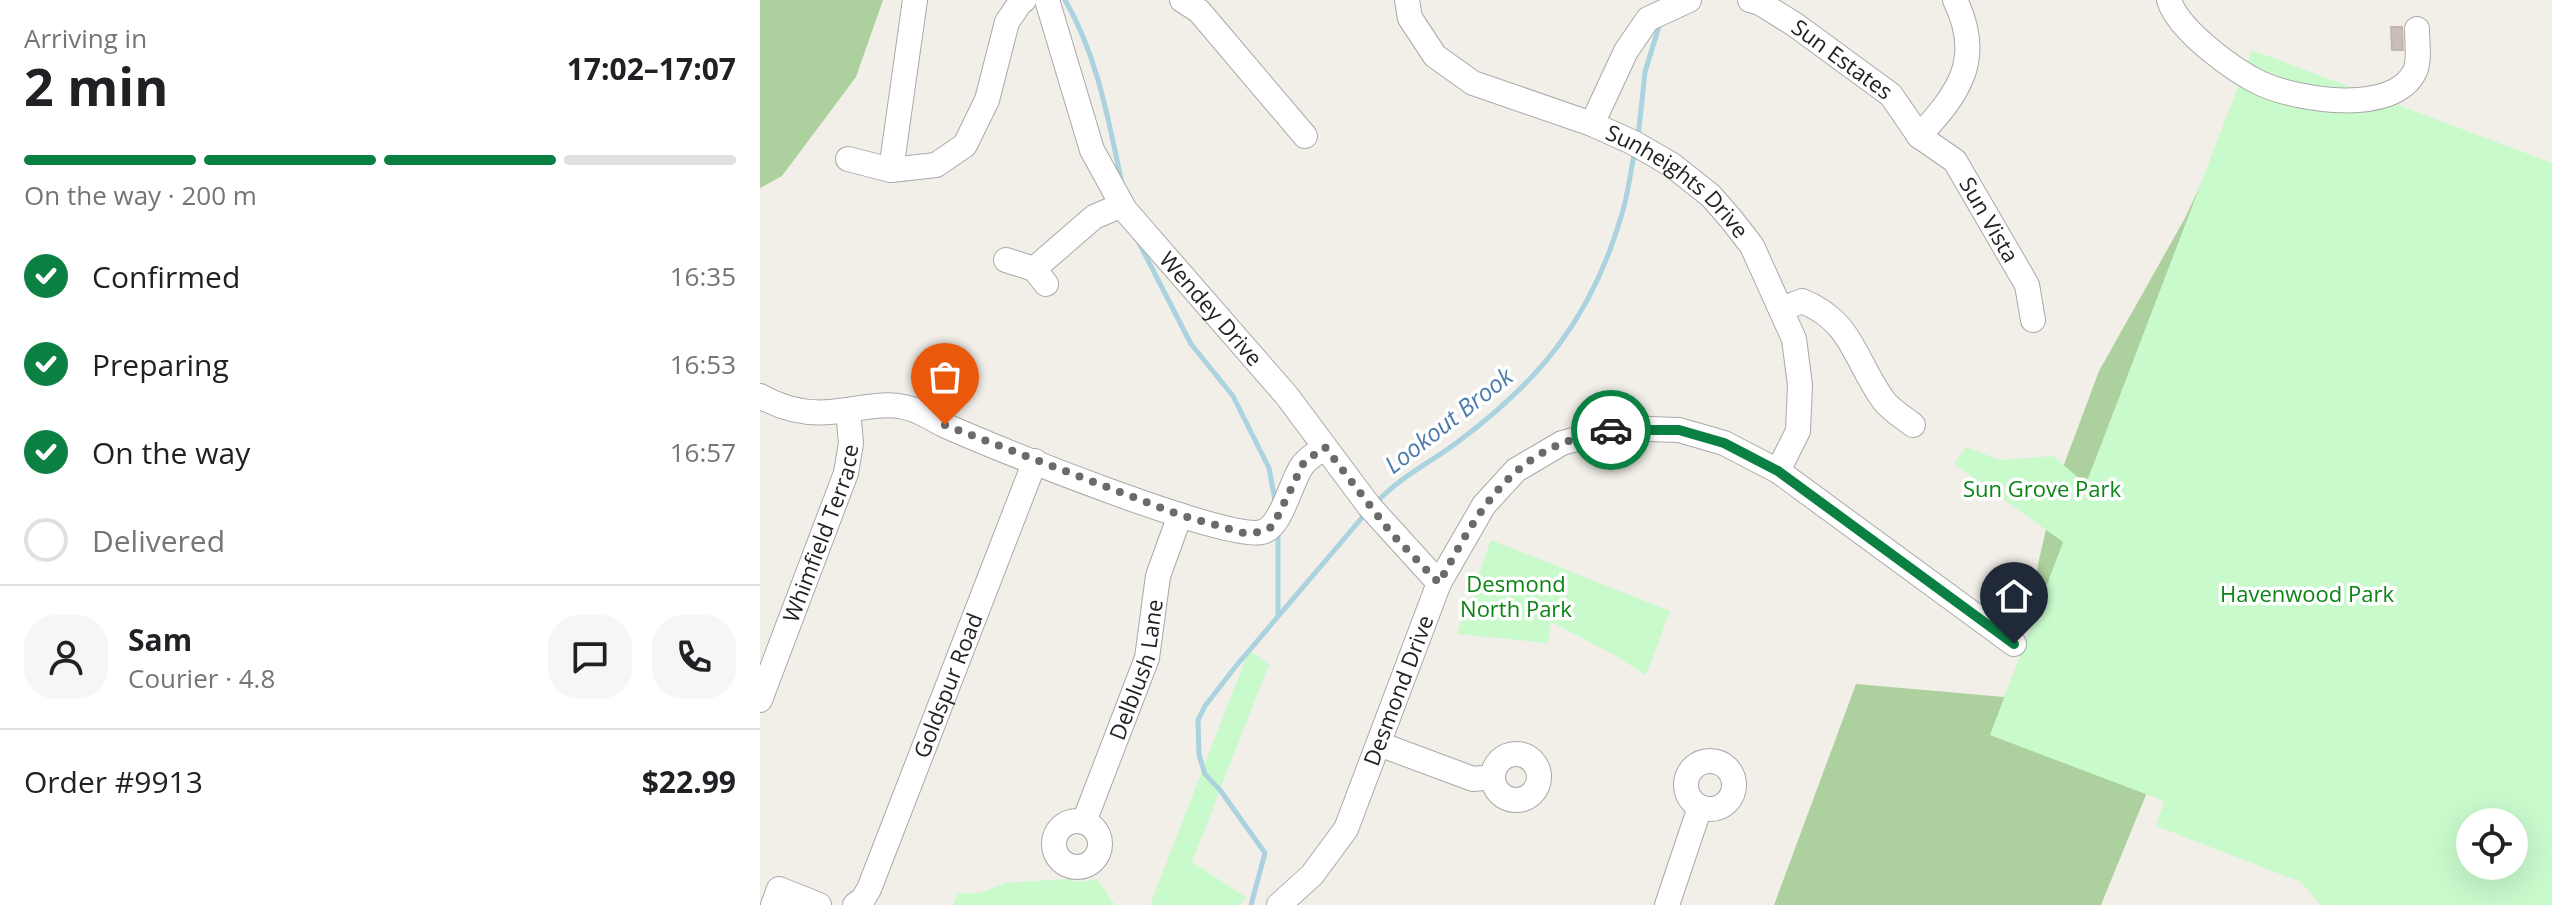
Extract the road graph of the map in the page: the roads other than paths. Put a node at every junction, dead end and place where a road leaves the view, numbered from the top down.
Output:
1 (915, 0) edge
2 (1024, 0) edge
3 (1047, 0) edge
4 (1407, 0) edge
5 (1689, 0) edge
6 (1750, 0) edge
7 (1955, 0) edge
8 (2169, 0) edge
9 (1196, 4) edge
10 (2417, 29) dead end
11 (1592, 124) junction
12 (1305, 136) dead end
13 (1919, 136) junction
14 (848, 159) dead end
15 (891, 170) junction
16 (1122, 205) junction
17 (1006, 260) dead end
18 (1782, 309) junction
19 (2033, 320) dead end
20 (760, 396) edge
21 (848, 410) junction
22 (1913, 425) dead end
23 (1325, 447) junction
24 (1035, 461) junction
25 (1778, 471) junction
26 (1180, 515) junction
27 (1439, 583) junction
28 (2014, 644) dead end
29 (760, 700) edge
30 (1379, 744) junction
31 (1492, 777) dead end
32 (1700, 807) dead end
33 (1084, 822) dead end
34 (771, 892) edge
35 (1294, 901) edge
36 (819, 905) edge
37 (855, 905) edge
38 (1667, 905) edge

1 - 15 street
2 - 15 street
3 - 16 street, Wendey Drive
4 - 11 street, Sunheights Drive
5 - 11 street
6 - 13 street, Sun Estates
7 - 13 street
8 - 10 street
9 - 12 street
11 - 18 street, Sunheights Drive
13 - 19 street, Sun Vista
14 - 15 street
16 - 17 street
16 - 23 street, Wendey Drive
18 - 22 street
18 - 25 street, Sunheights Drive
20 - 21 street
21 - 24 street
21 - 29 street, Whimfield Terrace
23 - 26 street
23 - 27 street, Wendey Drive
24 - 26 street
24 - 37 street, Goldspur Road
25 - 27 street, Desmond Drive
25 - 28 street, Desmond Drive
26 - 33 street, Delblush Lane
27 - 30 street, Desmond Drive
30 - 31 street
30 - 35 street, Desmond Drive
32 - 38 street
34 - 36 street

